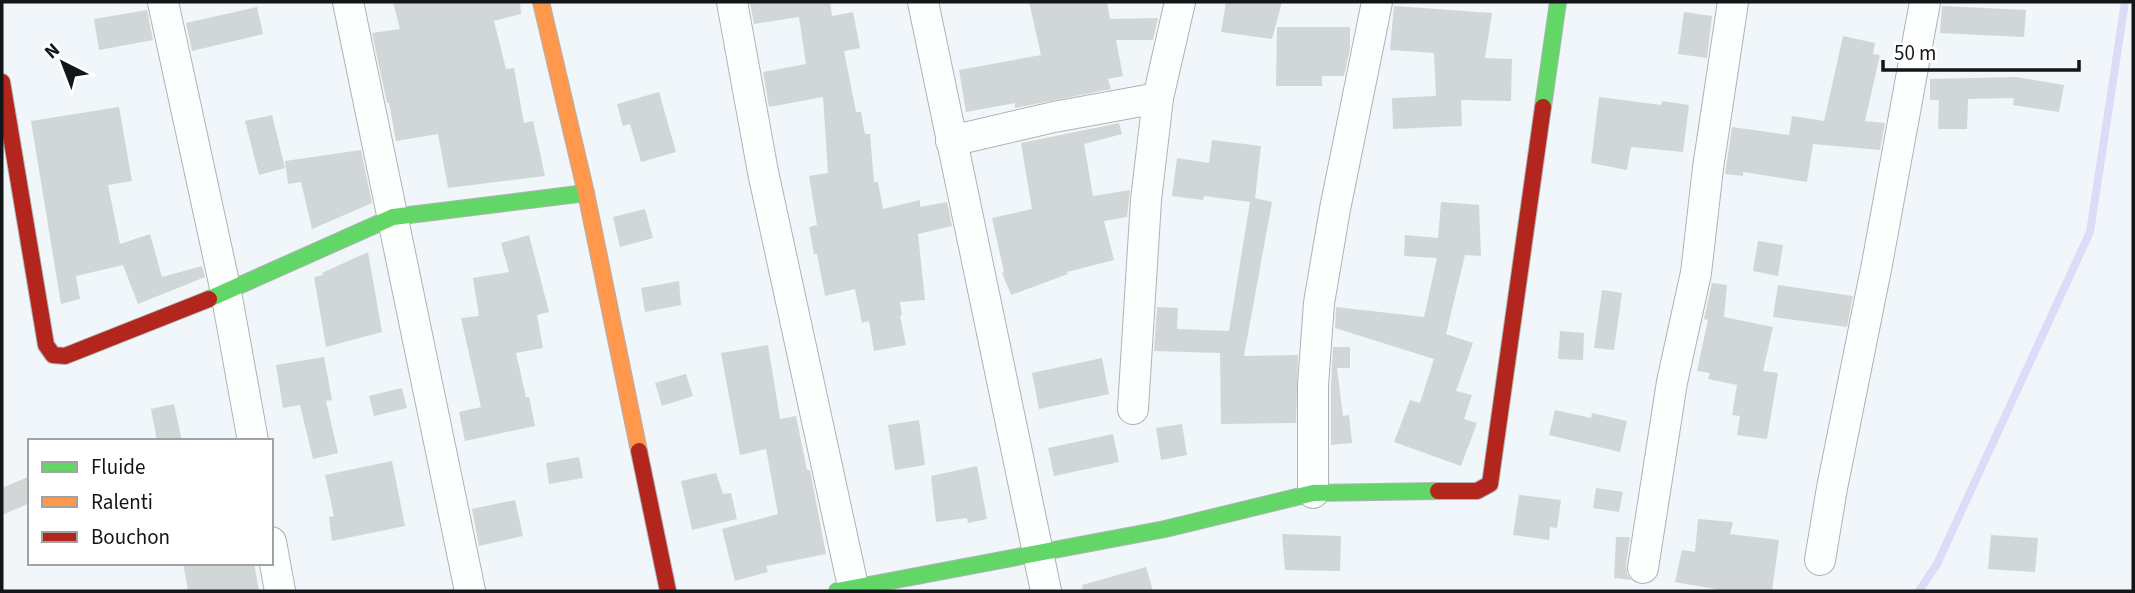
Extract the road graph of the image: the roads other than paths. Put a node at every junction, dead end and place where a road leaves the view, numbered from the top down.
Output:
1 (163, 2) edge
2 (348, 2) edge
3 (541, 2) edge
4 (732, 2) edge
5 (923, 2) edge
6 (1180, 2) edge
7 (1377, 2) edge
8 (1558, 2) edge
9 (1732, 2) edge
10 (1924, 2) edge
11 (2, 82) edge
12 (1158, 98) junction
13 (951, 141) junction
14 (586, 193) junction
15 (393, 217) junction
16 (226, 292) junction
17 (1133, 409) dead end
18 (253, 439) edge
19 (1313, 493) junction
20 (273, 553) edge
21 (1038, 553) junction
22 (1821, 560) dead end
23 (1643, 568) dead end
24 (848, 590) edge
25 (280, 591) edge
26 (470, 591) edge
27 (668, 591) edge
28 (1046, 591) edge

1 - 16 street
2 - 15 street
3 - 14 street
4 - 24 street
5 - 13 street
6 - 12 street
7 - 19 street
8 - 19 street
9 - 23 street
10 - 22 street
11 - 16 street
12 - 13 street
12 - 17 street
13 - 21 street
14 - 15 street
14 - 27 street
15 - 16 street
15 - 26 street
16 - 18 street
19 - 21 street
20 - 25 street
21 - 24 street
21 - 28 street

